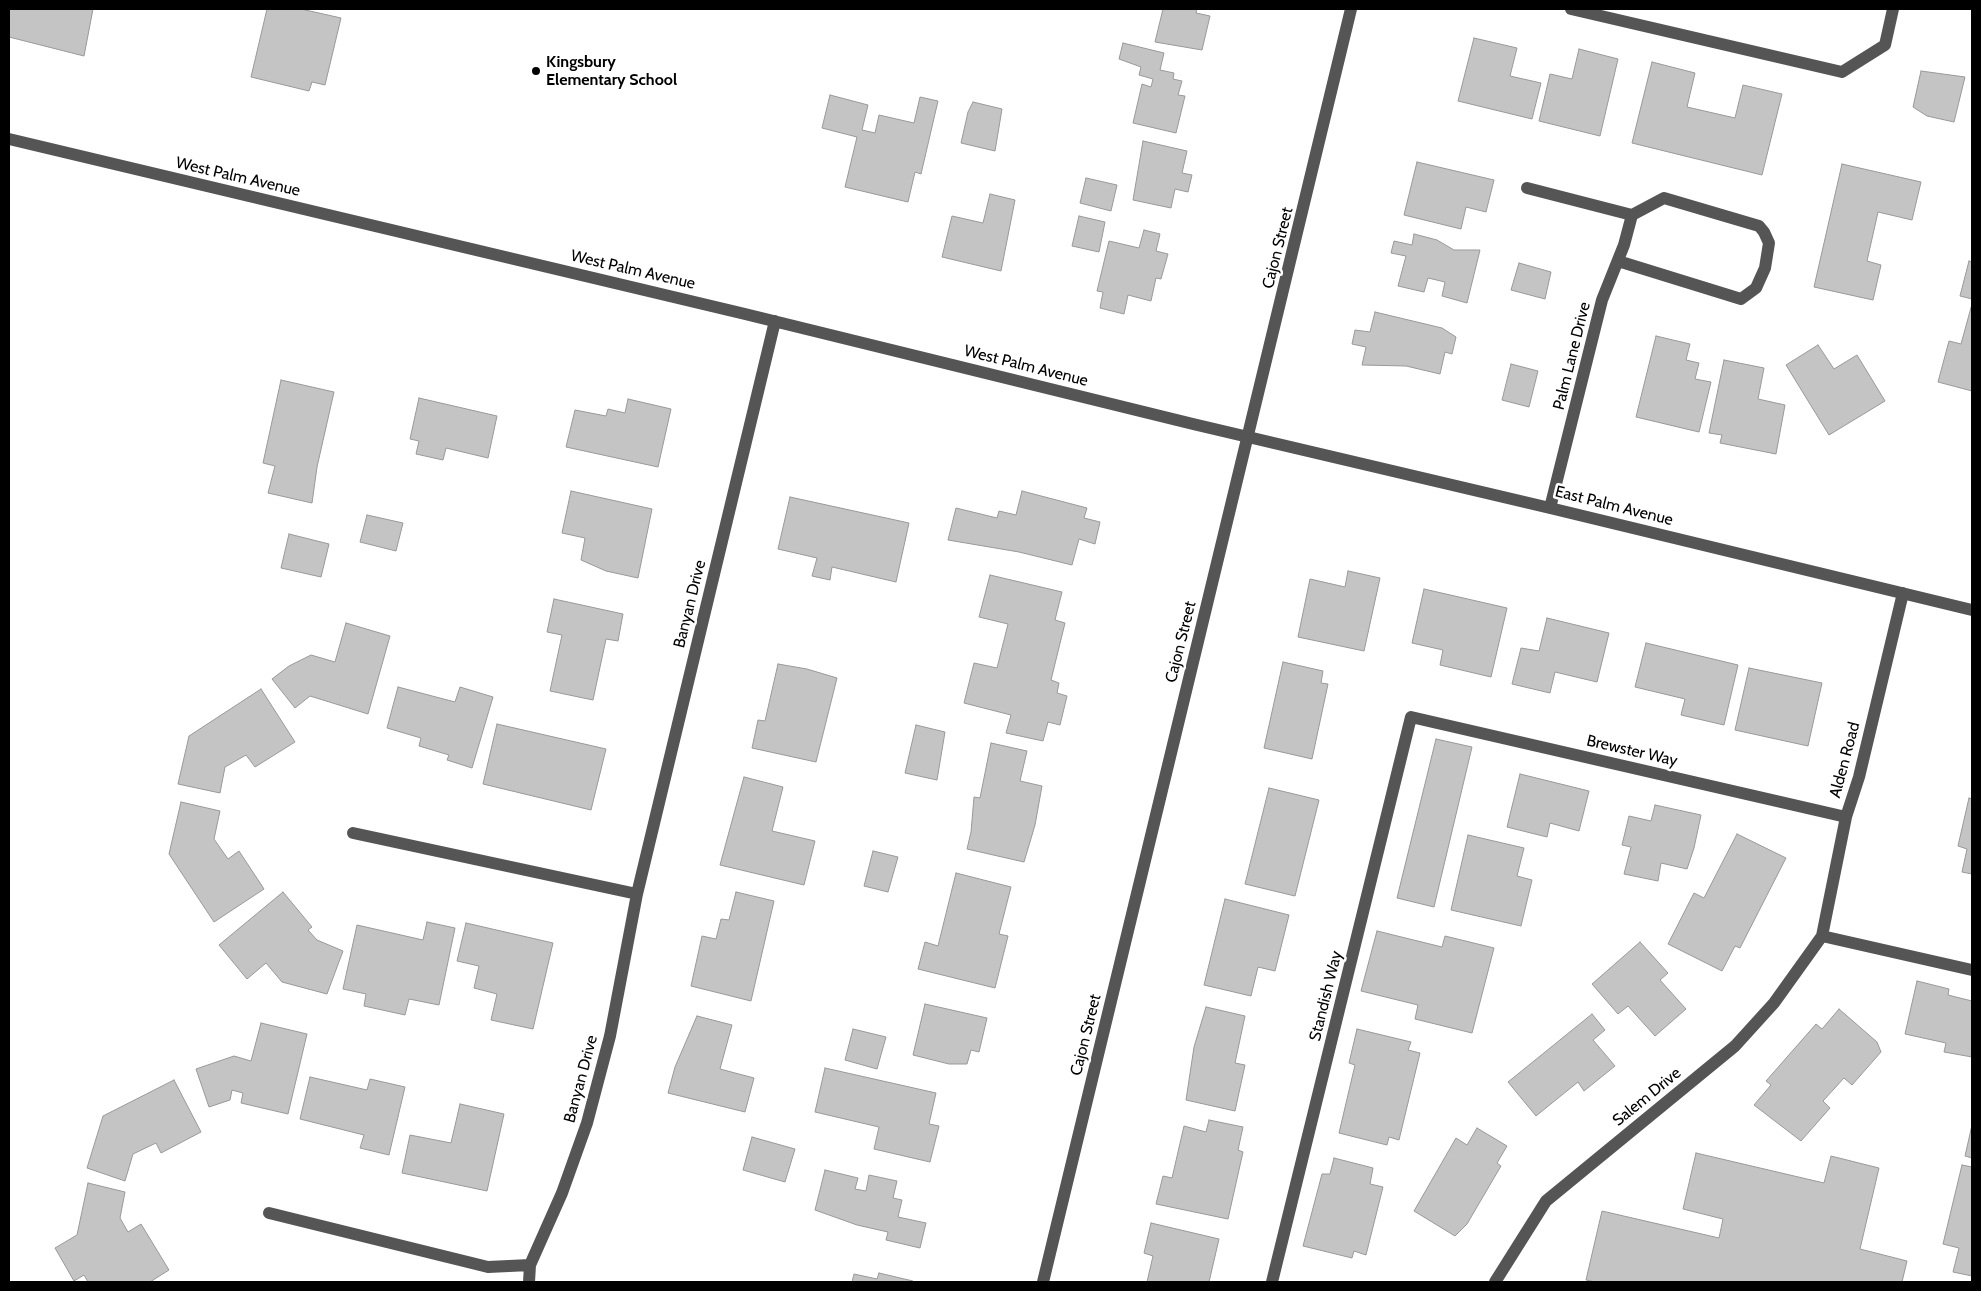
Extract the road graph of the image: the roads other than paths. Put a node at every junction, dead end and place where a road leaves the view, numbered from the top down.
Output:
1 (1351, 9) edge
2 (1571, 9) edge
3 (1893, 9) edge
4 (9, 139) edge
5 (1527, 188) dead end
6 (1632, 215) junction
7 (1618, 261) junction
8 (775, 321) junction
9 (1248, 437) junction
10 (1550, 508) junction
11 (1903, 593) junction
12 (1972, 610) edge
13 (1411, 717) joint
14 (1846, 817) junction
15 (354, 833) dead end
16 (637, 894) junction
17 (1822, 936) junction
18 (1972, 970) edge
19 (269, 1213) dead end
20 (530, 1265) junction
21 (529, 1282) edge
22 (1043, 1282) edge
23 (1272, 1282) edge
24 (1495, 1282) edge

1 - 9 street, Cajon Street
2 - 3 street
4 - 8 street, West Palm Avenue
5 - 6 street
6 - 7 street, Palm Lane Drive
6 - 7 street
7 - 10 street, Palm Lane Drive
8 - 9 street, West Palm Avenue
8 - 16 street, Banyan Drive
9 - 10 street, East Palm Avenue
9 - 22 street, Cajon Street
10 - 11 street, East Palm Avenue
11 - 12 street, East Palm Avenue
11 - 14 street, Alden Road
13 - 14 street, Brewster Way
13 - 23 street, Standish Way
14 - 17 street, Alden Road
15 - 16 street
16 - 20 street, Banyan Drive
17 - 18 street
17 - 24 street, Salem Drive
19 - 20 street
20 - 21 street, Banyan Drive

